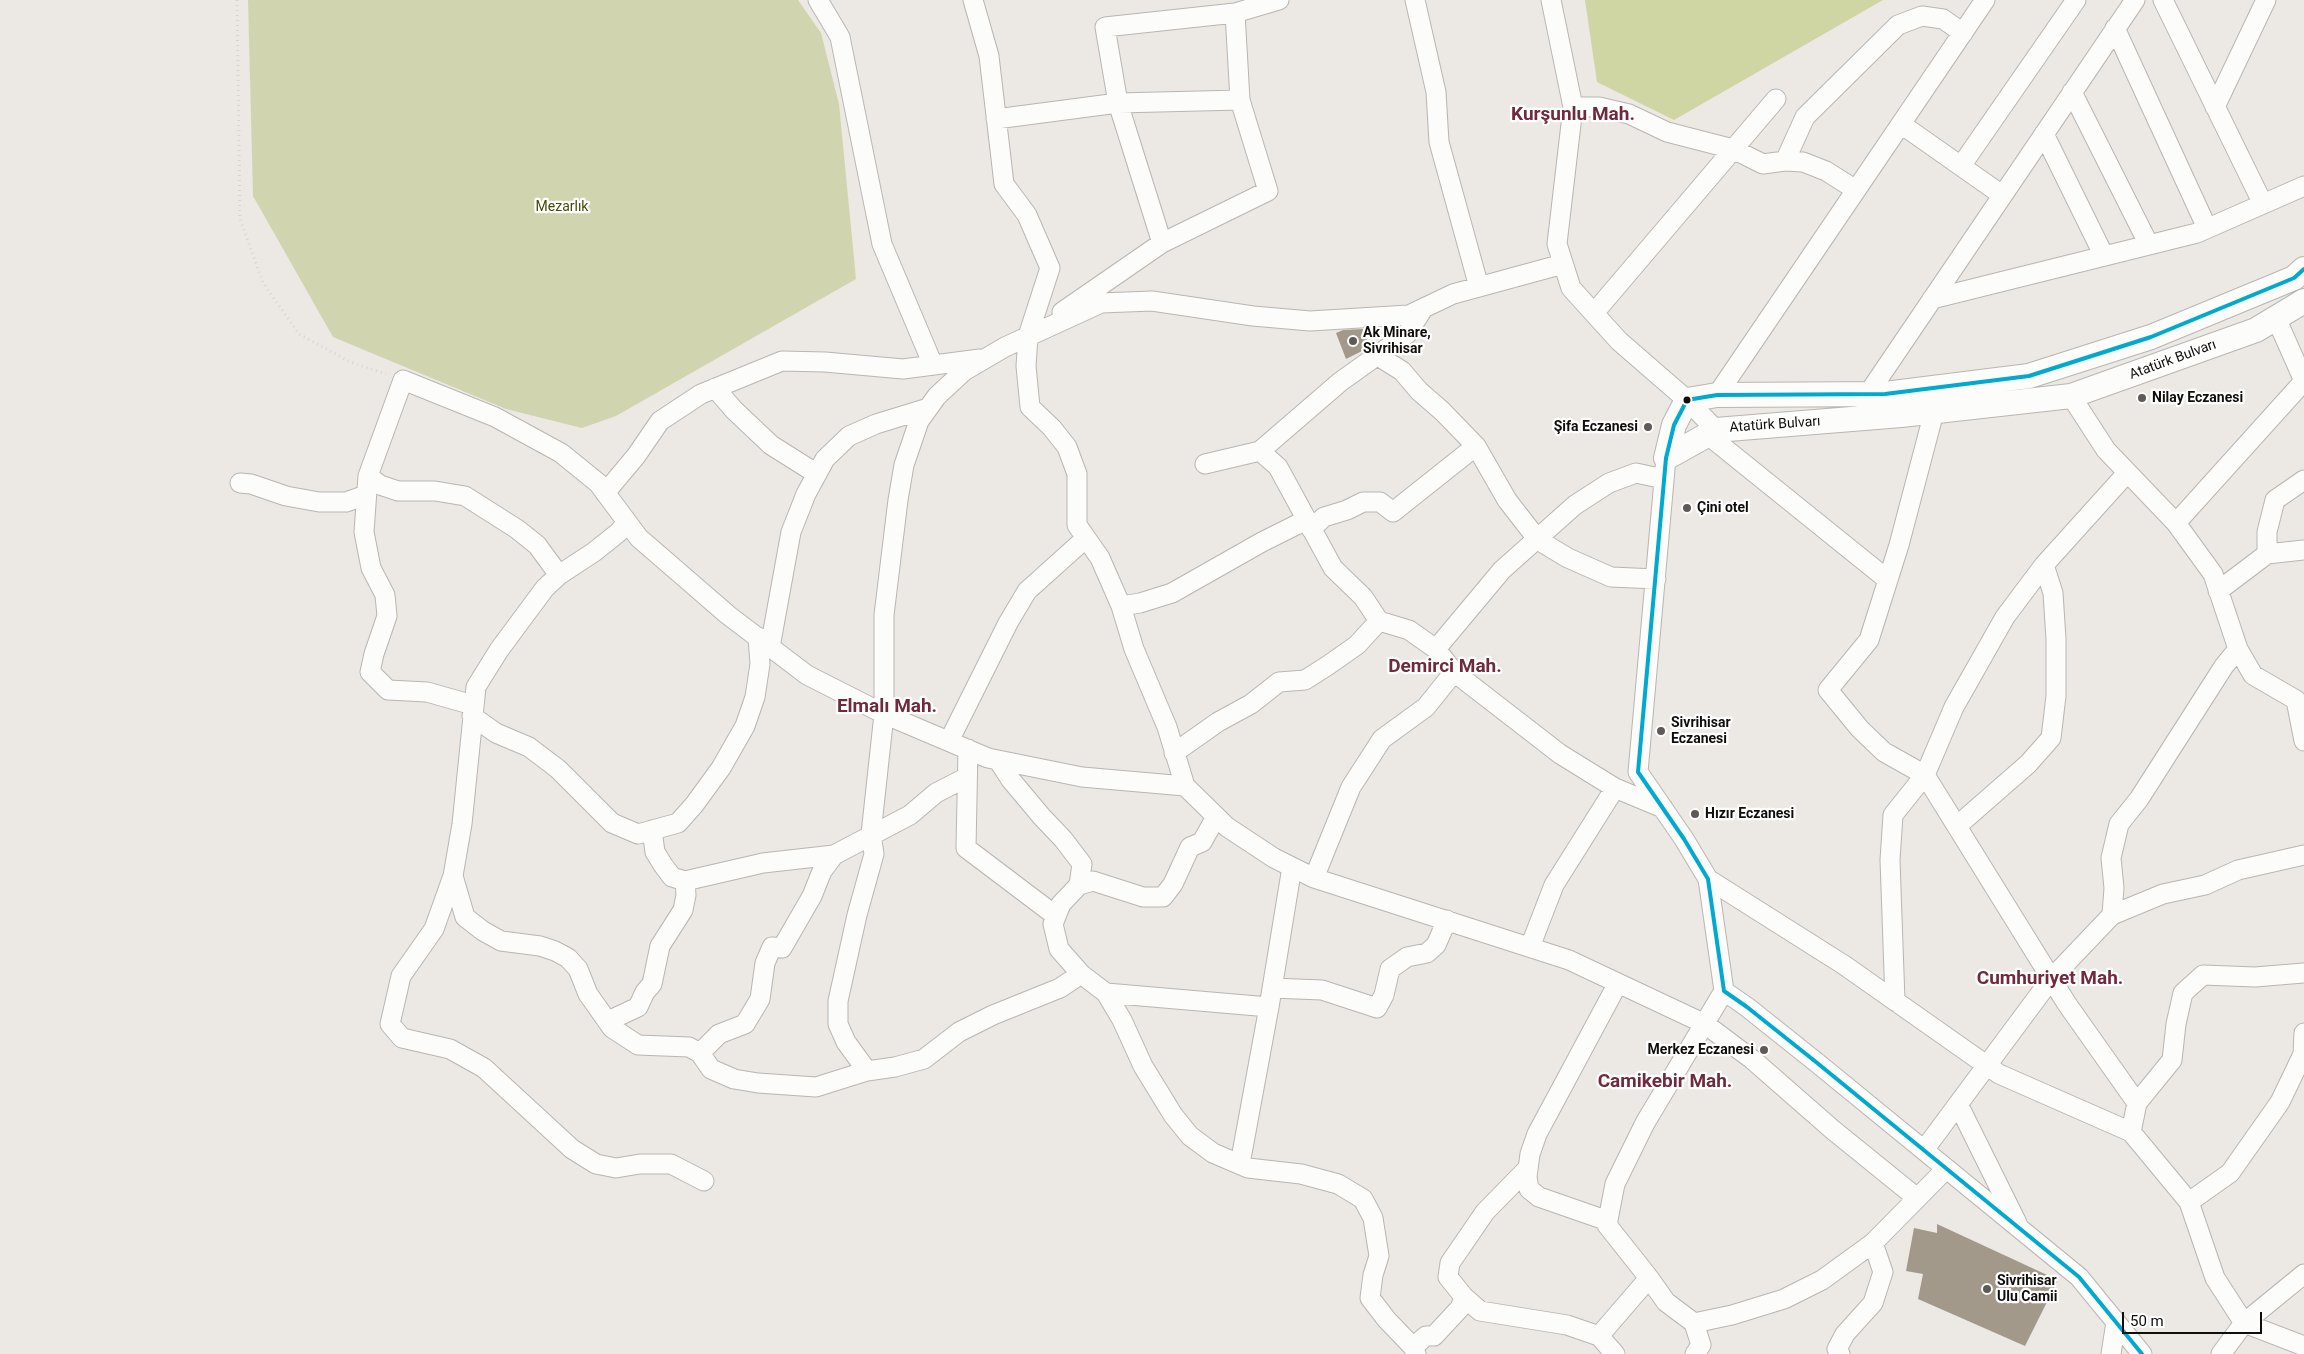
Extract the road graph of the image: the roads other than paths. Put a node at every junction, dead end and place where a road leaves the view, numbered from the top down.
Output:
1 (818, 0) edge
2 (973, 0) edge
3 (1279, 0) edge
4 (1415, 0) edge
5 (1551, 0) edge
6 (1986, 0) edge
7 (2076, 0) edge
8 (2134, 0) edge
9 (2162, 0) edge
10 (2266, 0) edge
11 (1235, 13) junction
12 (2115, 28) junction
13 (1963, 33) junction
14 (2072, 92) junction
15 (1776, 98) dead end
16 (1240, 100) junction
17 (1118, 103) junction
18 (1573, 107) junction
19 (2215, 107) junction
20 (996, 120) junction
21 (1901, 124) junction
22 (2044, 134) junction
23 (1733, 149) junction
24 (1785, 161) junction
25 (1961, 166) junction
26 (2304, 186) edge
27 (1856, 190) junction
28 (2002, 195) junction
29 (2263, 204) junction
30 (2207, 228) junction
31 (1162, 243) junction
32 (2149, 245) junction
33 (2104, 256) junction
34 (1563, 264) junction
35 (2304, 269) edge
36 (1479, 287) junction
37 (1932, 299) junction
38 (2304, 301) edge
39 (1423, 309) junction
40 (1594, 313) junction
41 (2276, 318) junction
42 (1028, 336) junction
43 (1378, 356) junction
44 (986, 358) junction
45 (933, 365) junction
46 (2304, 381) edge
47 (715, 388) junction
48 (1868, 394) junction
49 (1717, 395) junction
50 (2071, 396) junction
51 (1688, 400) junction
52 (928, 408) junction
53 (1934, 412) junction
54 (1865, 418) junction
55 (1712, 432) junction
56 (1476, 446) junction
57 (1260, 452) junction
58 (1205, 464) dead end
59 (1665, 468) junction
60 (2128, 473) junction
61 (817, 474) junction
62 (368, 476) junction
63 (2304, 480) edge
64 (240, 482) dead end
65 (605, 493) junction
66 (366, 495) junction
67 (627, 522) junction
68 (2176, 523) junction
69 (1308, 524) junction
70 (1086, 538) junction
71 (1538, 540) junction
72 (2304, 550) edge
73 (2267, 554) junction
74 (2044, 565) junction
75 (559, 575) junction
76 (1656, 579) junction
77 (1888, 580) junction
78 (2218, 591) junction
79 (1121, 606) junction
80 (1379, 621) junction
81 (764, 642) junction
82 (1436, 649) junction
83 (2238, 649) junction
84 (1454, 672) junction
85 (472, 710) junction
86 (884, 714) junction
87 (949, 741) junction
88 (2304, 741) edge
89 (968, 749) junction
90 (1174, 753) junction
91 (998, 760) junction
92 (1925, 775) junction
93 (967, 777) junction
94 (1184, 786) junction
95 (1615, 788) junction
96 (1663, 808) junction
97 (1216, 817) junction
98 (1957, 826) junction
99 (652, 830) junction
100 (871, 834) junction
101 (834, 855) junction
102 (2304, 855) edge
103 (1292, 867) junction
104 (452, 876) junction
105 (1314, 878) junction
106 (1708, 879) junction
107 (685, 881) junction
108 (1079, 885) junction
109 (2112, 915) junction
110 (1056, 916) junction
111 (1447, 920) junction
112 (1530, 947) junction
113 (2304, 973) edge
114 (1081, 974) junction
115 (2051, 980) junction
116 (1618, 983) junction
117 (1272, 988) junction
118 (1724, 992) junction
119 (1106, 993) junction
120 (1895, 1001) junction
121 (1269, 1007) junction
122 (608, 1021) junction
123 (1705, 1024) junction
124 (2304, 1033) edge
125 (700, 1053) junction
126 (2303, 1053) edge
127 (1988, 1067) junction
128 (867, 1071) junction
129 (2137, 1103) junction
130 (1959, 1106) junction
131 (2131, 1132) junction
132 (1924, 1150) junction
133 (1240, 1164) junction
134 (1528, 1168) junction
135 (1946, 1168) junction
136 (704, 1181) dead end
137 (1917, 1198) junction
138 (2189, 1202) junction
139 (1608, 1221) junction
140 (2020, 1229) junction
141 (1873, 1243) junction
142 (2304, 1274) edge
143 (1649, 1278) junction
144 (1464, 1297) junction
145 (2116, 1322) junction
146 (1694, 1323) junction
147 (2244, 1323) junction
148 (1598, 1336) junction
149 (2304, 1346) edge
150 (1414, 1351) edge
151 (1615, 1354) edge
152 (1696, 1354) edge
153 (1840, 1354) edge
154 (2111, 1354) edge
155 (2142, 1354) edge
156 (2221, 1354) edge

1 - 45 street
2 - 20 street
3 - 11 street
4 - 36 street
5 - 18 street
6 - 13 street
7 - 25 street
8 - 12 street
9 - 19 street
10 - 19 street
11 - 16 street
11 - 17 street
12 - 14 street
12 - 30 street
13 - 21 street
13 - 24 street
14 - 22 street
14 - 32 street
15 - 23 street
16 - 17 street
16 - 31 street
17 - 20 street
17 - 31 street
18 - 23 street
18 - 34 street
19 - 29 street
20 - 42 street
21 - 25 street
21 - 27 street
22 - 28 street
22 - 33 street
23 - 24 street
23 - 40 street
24 - 27 street
25 - 28 street
26 - 29 street
27 - 49 street
28 - 37 street
29 - 30 street
30 - 32 street
31 - 42 street
32 - 33 street
33 - 37 street
34 - 36 street
34 - 40 street
35 - 48 main road, Atatürk Bulvarı
36 - 39 street
37 - 48 street
38 - 41 main road, Atatürk Bulvarı
39 - 42 street
39 - 43 street
40 - 51 street
41 - 46 street
41 - 50 main road, Atatürk Bulvarı
42 - 44 street
42 - 70 street
43 - 56 street
43 - 57 street
44 - 45 street
44 - 52 street
45 - 47 street
46 - 68 street
47 - 61 street
47 - 65 street
48 - 49 main road, Atatürk Bulvarı
48 - 54 street
49 - 51 main road, Atatürk Bulvarı
50 - 53 main road, Atatürk Bulvarı
50 - 60 street
51 - 55 street
51 - 59 main road
52 - 61 street
52 - 86 street
53 - 54 main road, Atatürk Bulvarı
53 - 77 street
54 - 55 main road, Atatürk Bulvarı
55 - 59 main road, Atatürk Bulvarı
55 - 77 street
56 - 69 street
56 - 71 street
57 - 58 street
57 - 69 street
59 - 71 street
59 - 76 street
60 - 68 street
60 - 74 street
61 - 81 street
62 - 65 street
62 - 66 street
62 - 75 street
63 - 73 street
64 - 66 street
65 - 67 street
66 - 85 street
67 - 75 street
67 - 81 street
68 - 78 street
69 - 79 street
69 - 80 street
70 - 79 street
70 - 87 street
71 - 76 street
71 - 82 street
72 - 73 street
73 - 78 street
74 - 92 street
74 - 98 street
75 - 85 street
76 - 96 street
77 - 92 street
78 - 83 street
79 - 90 street
80 - 82 street
80 - 90 street
81 - 86 street
81 - 99 street
82 - 84 street
83 - 88 street
83 - 109 street
84 - 95 street
84 - 105 street
85 - 99 street
85 - 104 street
86 - 87 street
86 - 100 street
87 - 89 street
89 - 91 street
89 - 93 street
90 - 94 street
91 - 94 street
91 - 108 street
92 - 98 street
92 - 120 street
93 - 100 street
93 - 110 street
94 - 97 street
95 - 96 street
95 - 112 street
96 - 106 street
97 - 103 street
97 - 108 street
98 - 115 street
99 - 107 street
100 - 101 street
100 - 128 street
101 - 107 street
101 - 125 street
102 - 109 street
103 - 105 street
103 - 117 street
104 - 122 street
104 - 136 street
105 - 111 street
106 - 118 street
106 - 120 street
107 - 122 street
108 - 110 street
109 - 115 street
110 - 114 street
111 - 112 street
111 - 117 street
112 - 116 street
113 - 129 street
114 - 119 street
114 - 128 street
115 - 127 street
115 - 129 street
116 - 123 street
116 - 134 street
117 - 121 street
118 - 123 street
118 - 132 street
119 - 121 street
119 - 133 street
120 - 127 street
121 - 133 street
122 - 125 street
123 - 137 street
123 - 139 street
124 - 126 street
125 - 128 street
126 - 138 street
127 - 130 street
127 - 131 street
129 - 131 street
130 - 132 street
130 - 140 street
131 - 138 street
132 - 135 street
133 - 150 street
134 - 139 street
134 - 144 street
135 - 137 street
135 - 140 street
137 - 141 street
138 - 147 street
139 - 143 street
140 - 145 street
141 - 146 street
141 - 153 street
142 - 147 street
143 - 146 street
143 - 148 street
144 - 148 street
144 - 150 street
145 - 154 street
145 - 155 street
146 - 152 street
147 - 149 street
147 - 156 street
148 - 151 street

